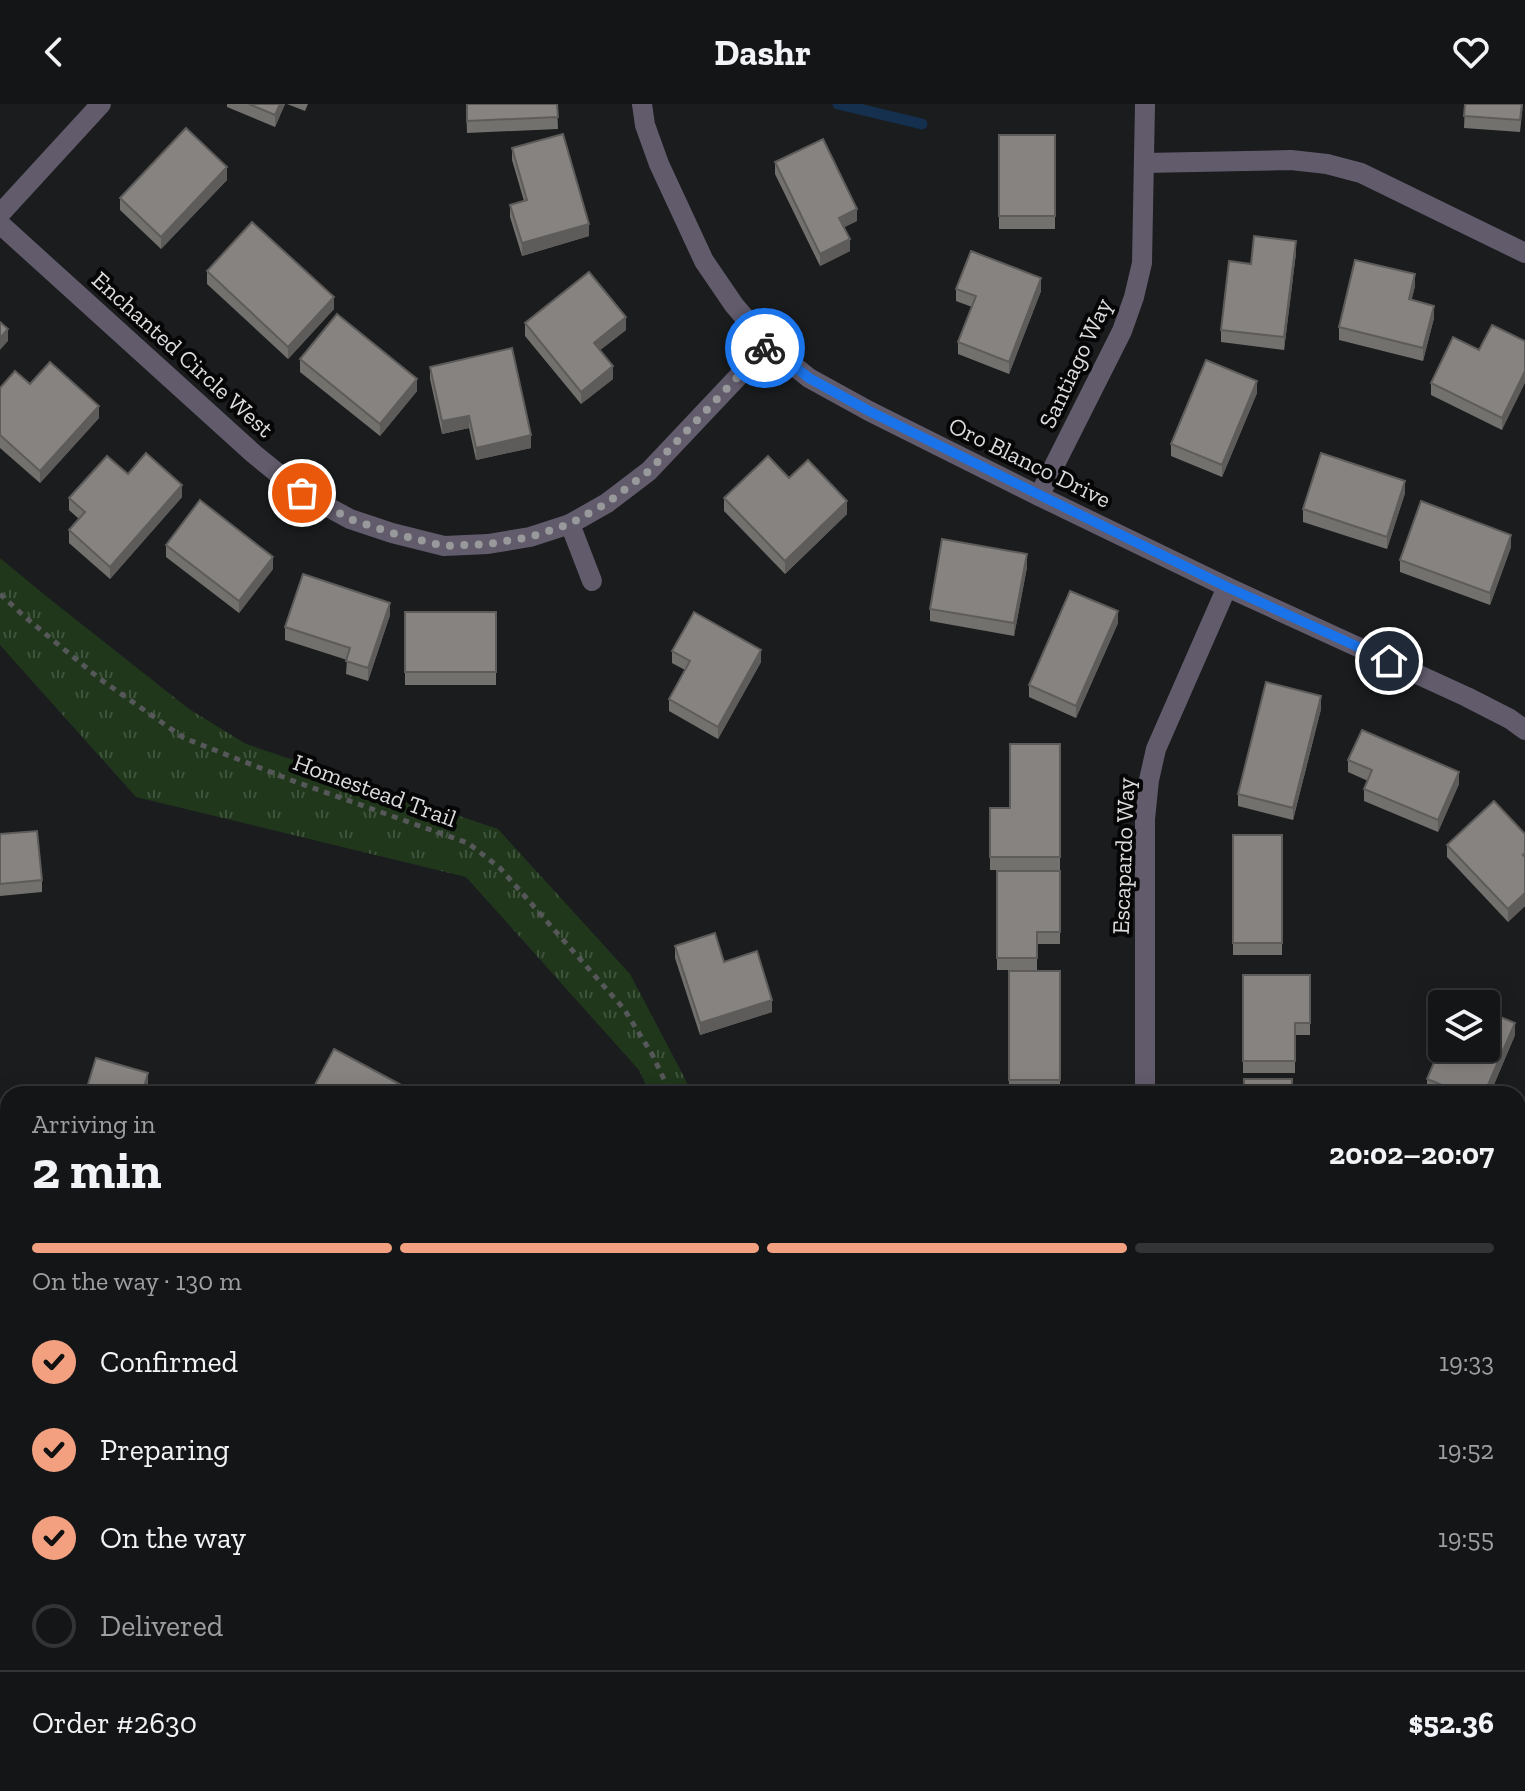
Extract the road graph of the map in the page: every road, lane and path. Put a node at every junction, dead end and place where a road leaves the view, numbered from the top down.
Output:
1 (101, 104) edge
2 (642, 104) edge
3 (1145, 104) edge
4 (1144, 163) junction
5 (0, 214) edge
6 (0, 224) edge
7 (1525, 253) edge
8 (768, 345) junction
9 (1039, 496) junction
10 (570, 524) junction
11 (592, 581) dead end
12 (1227, 587) junction
13 (0, 594) edge
14 (1525, 730) edge
15 (667, 1086) edge
16 (1145, 1086) edge

1 - 5 street
2 - 8 street, Oro Blanco Drive
3 - 4 street, Santiago Way
4 - 7 street
4 - 9 street, Santiago Way
6 - 10 street, Enchanted Circle West
8 - 9 street, Oro Blanco Drive
8 - 10 street, Enchanted Circle West
9 - 12 street, Oro Blanco Drive
10 - 11 street
12 - 14 street, Oro Blanco Drive
12 - 16 street, Escapardo Way
13 - 15 path, Homestead Trail

